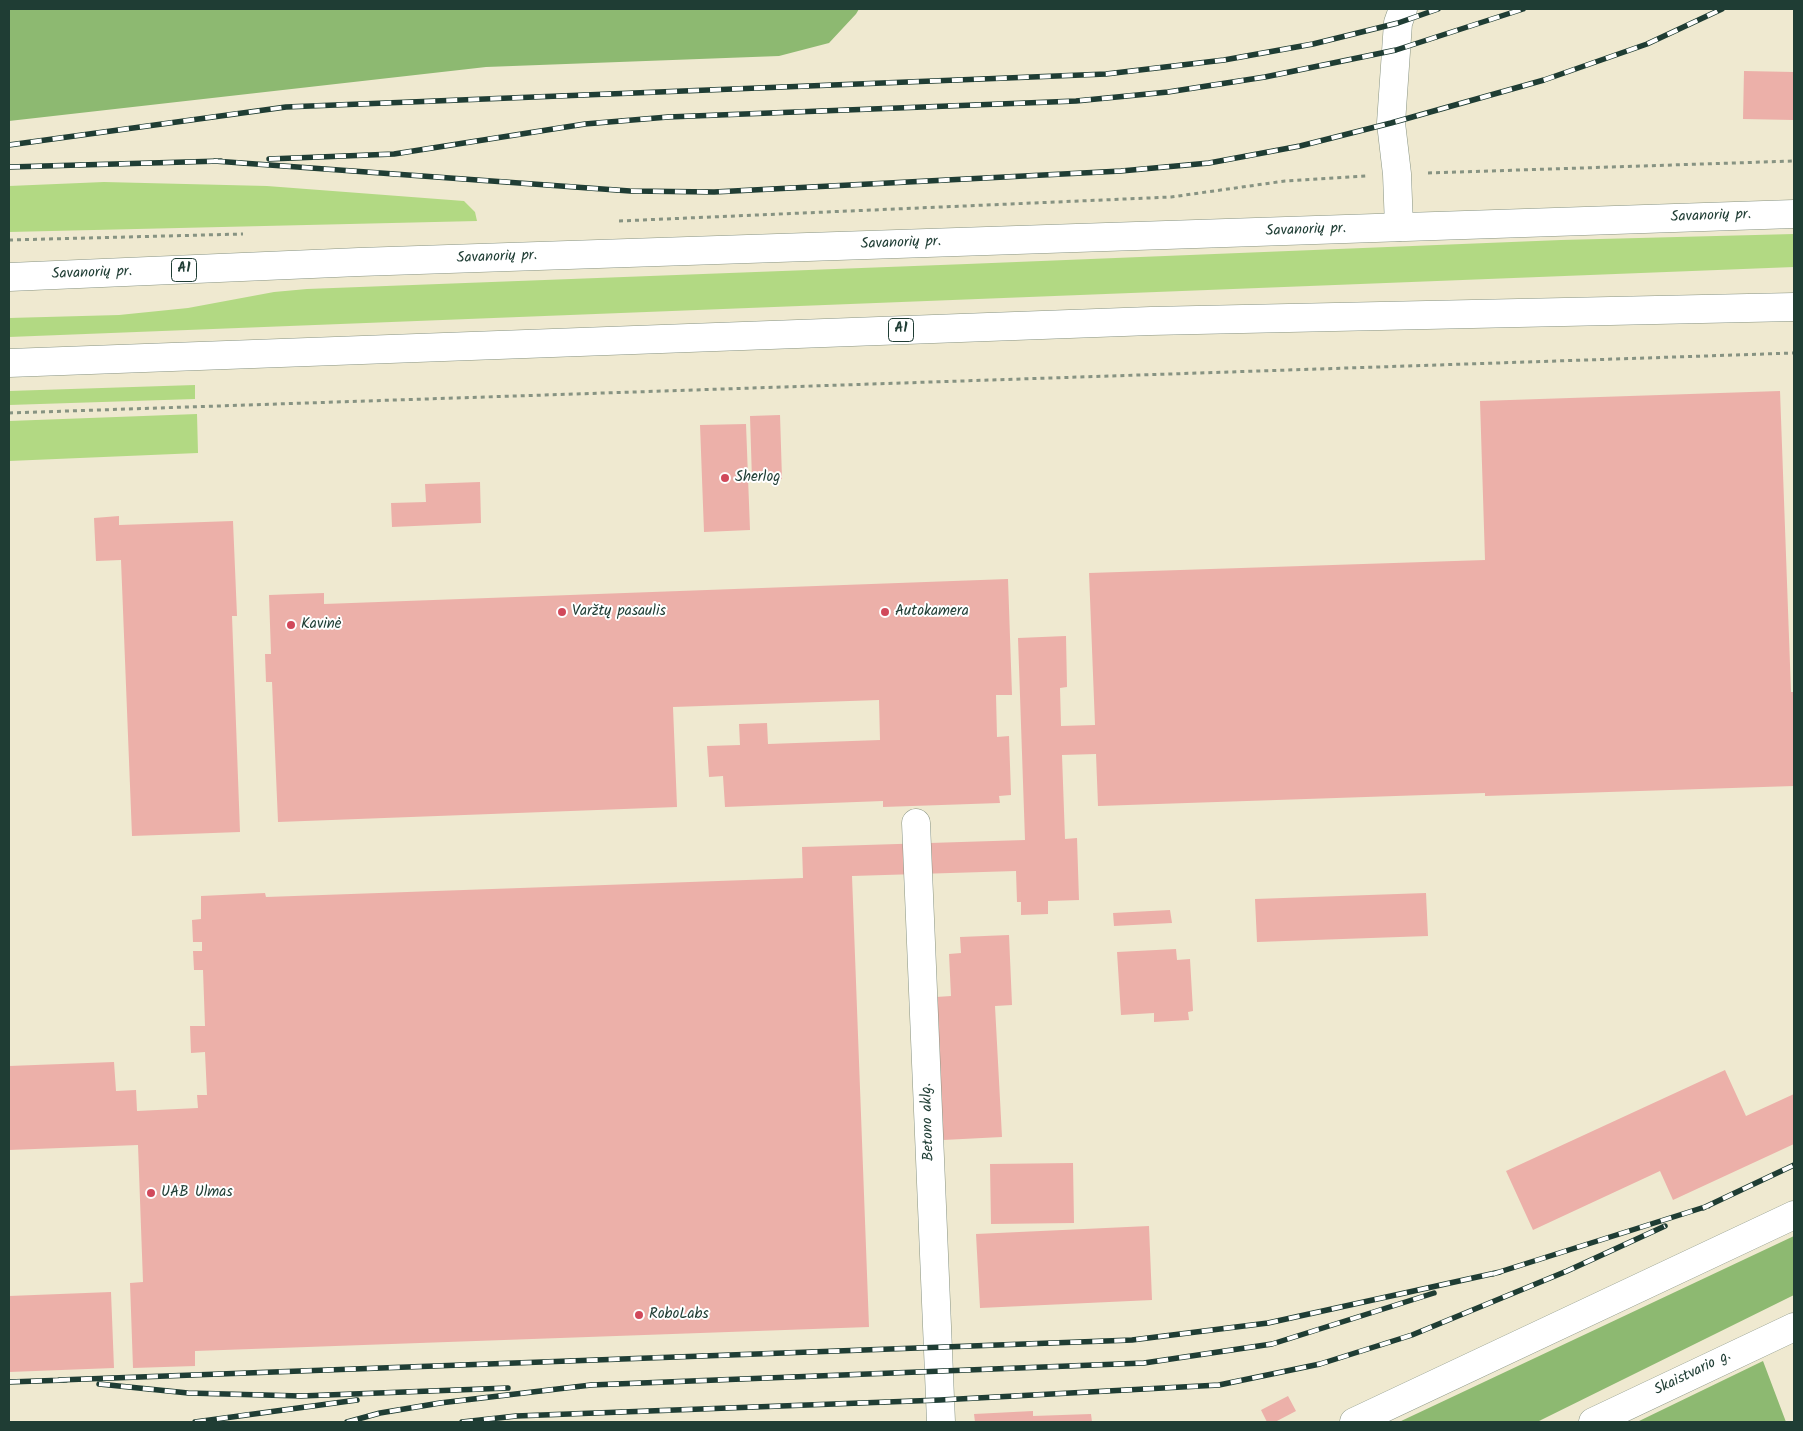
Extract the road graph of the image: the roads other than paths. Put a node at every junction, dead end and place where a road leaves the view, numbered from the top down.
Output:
1 (1403, 9) edge
2 (1794, 214) edge
3 (1399, 227) junction
4 (9, 277) edge
5 (1794, 307) edge
6 (9, 362) edge
7 (916, 823) dead end
8 (1794, 1215) edge
9 (1794, 1327) edge
10 (941, 1422) edge
11 (1354, 1422) edge
12 (1593, 1422) edge

1 - 3 main road
2 - 3 main road, Savanorių pr. / A1
3 - 4 main road, Savanorių pr. / A1
5 - 6 main road, A1
7 - 10 main road, Betono aklg.
8 - 11 main road
9 - 12 main road, Skaistvario g.

